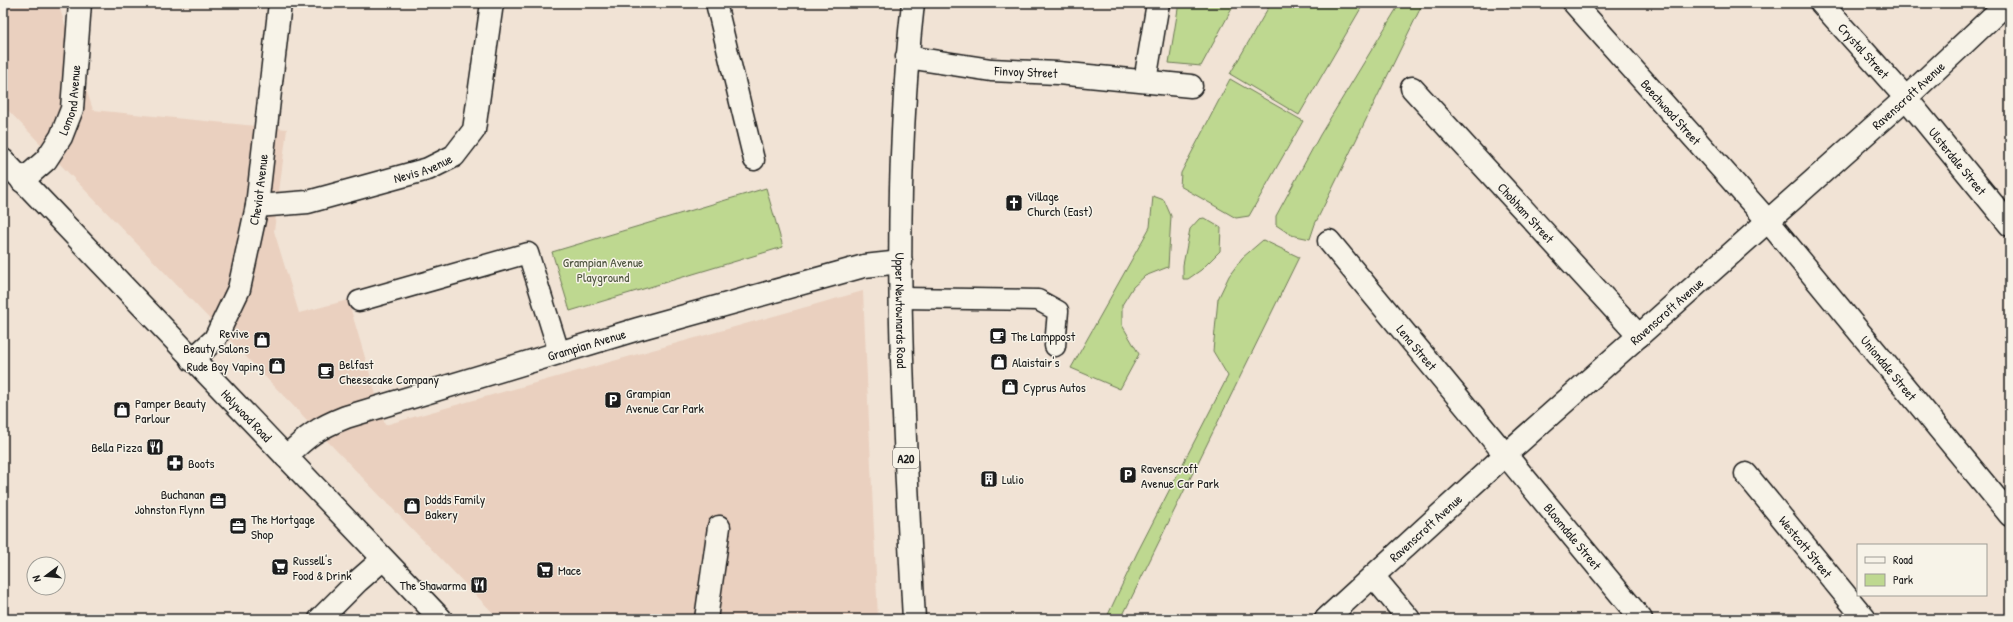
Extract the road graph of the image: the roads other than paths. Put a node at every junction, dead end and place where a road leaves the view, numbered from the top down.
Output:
1 (80, 3) edge
2 (280, 3) edge
3 (492, 3) edge
4 (716, 3) edge
5 (913, 3) edge
6 (1158, 3) edge
7 (1574, 3) edge
8 (1821, 3) edge
9 (2007, 3) edge
10 (907, 57) junction
11 (1145, 81) junction
12 (1191, 86) dead end
13 (1412, 88) dead end
14 (1906, 98) junction
15 (3, 160) edge
16 (754, 160) dead end
17 (22, 181) junction
18 (257, 206) junction
19 (1768, 221) junction
20 (2010, 225) edge
21 (1329, 241) dead end
22 (901, 262) junction
23 (902, 298) junction
24 (359, 301) dead end
25 (1639, 336) junction
26 (1055, 346) dead end
27 (559, 352) junction
28 (192, 360) junction
29 (1504, 455) junction
30 (286, 457) junction
31 (1746, 474) dead end
32 (2010, 515) edge
33 (719, 527) dead end
34 (383, 559) junction
35 (1373, 576) junction
36 (320, 619) edge
37 (441, 619) edge
38 (706, 619) edge
39 (914, 619) edge
40 (1326, 619) edge
41 (1409, 619) edge
42 (1641, 619) edge
43 (1865, 619) edge

1 - 17 street, Lomond Avenue
2 - 18 street, Cheviot Avenue
3 - 18 street, Nevis Avenue
4 - 16 lane
5 - 10 street, Upper Newtownards Road / A20
6 - 11 street
7 - 19 street, Beechwood Street
8 - 14 street, Crystal Street
9 - 14 street, Ravenscroft Avenue
10 - 11 street, Finvoy Street
10 - 22 street, Upper Newtownards Road / A20
11 - 12 street, Finvoy Street
13 - 25 street, Chobham Street
14 - 19 street, Ravenscroft Avenue
14 - 20 street, Ulsterdale Street
15 - 17 street, Holywood Road
17 - 28 street, Holywood Road
18 - 28 street, Cheviot Avenue
19 - 25 street, Ravenscroft Avenue
19 - 32 street, Uniondale Street
21 - 29 street, Lena Street
22 - 23 street, Upper Newtownards Road / A20
22 - 27 street, Grampian Avenue
23 - 26 lane
23 - 39 street, Upper Newtownards Road / A20
24 - 27 lane
25 - 29 street, Ravenscroft Avenue
27 - 30 street, Grampian Avenue
28 - 30 street, Holywood Road
29 - 35 street, Ravenscroft Avenue
29 - 42 street, Bloomdale Street
30 - 34 street, Holywood Road
31 - 43 street, Westcott Street
33 - 38 street
34 - 36 street
34 - 37 street, Holywood Road
35 - 40 street, Ravenscroft Avenue
35 - 41 street

